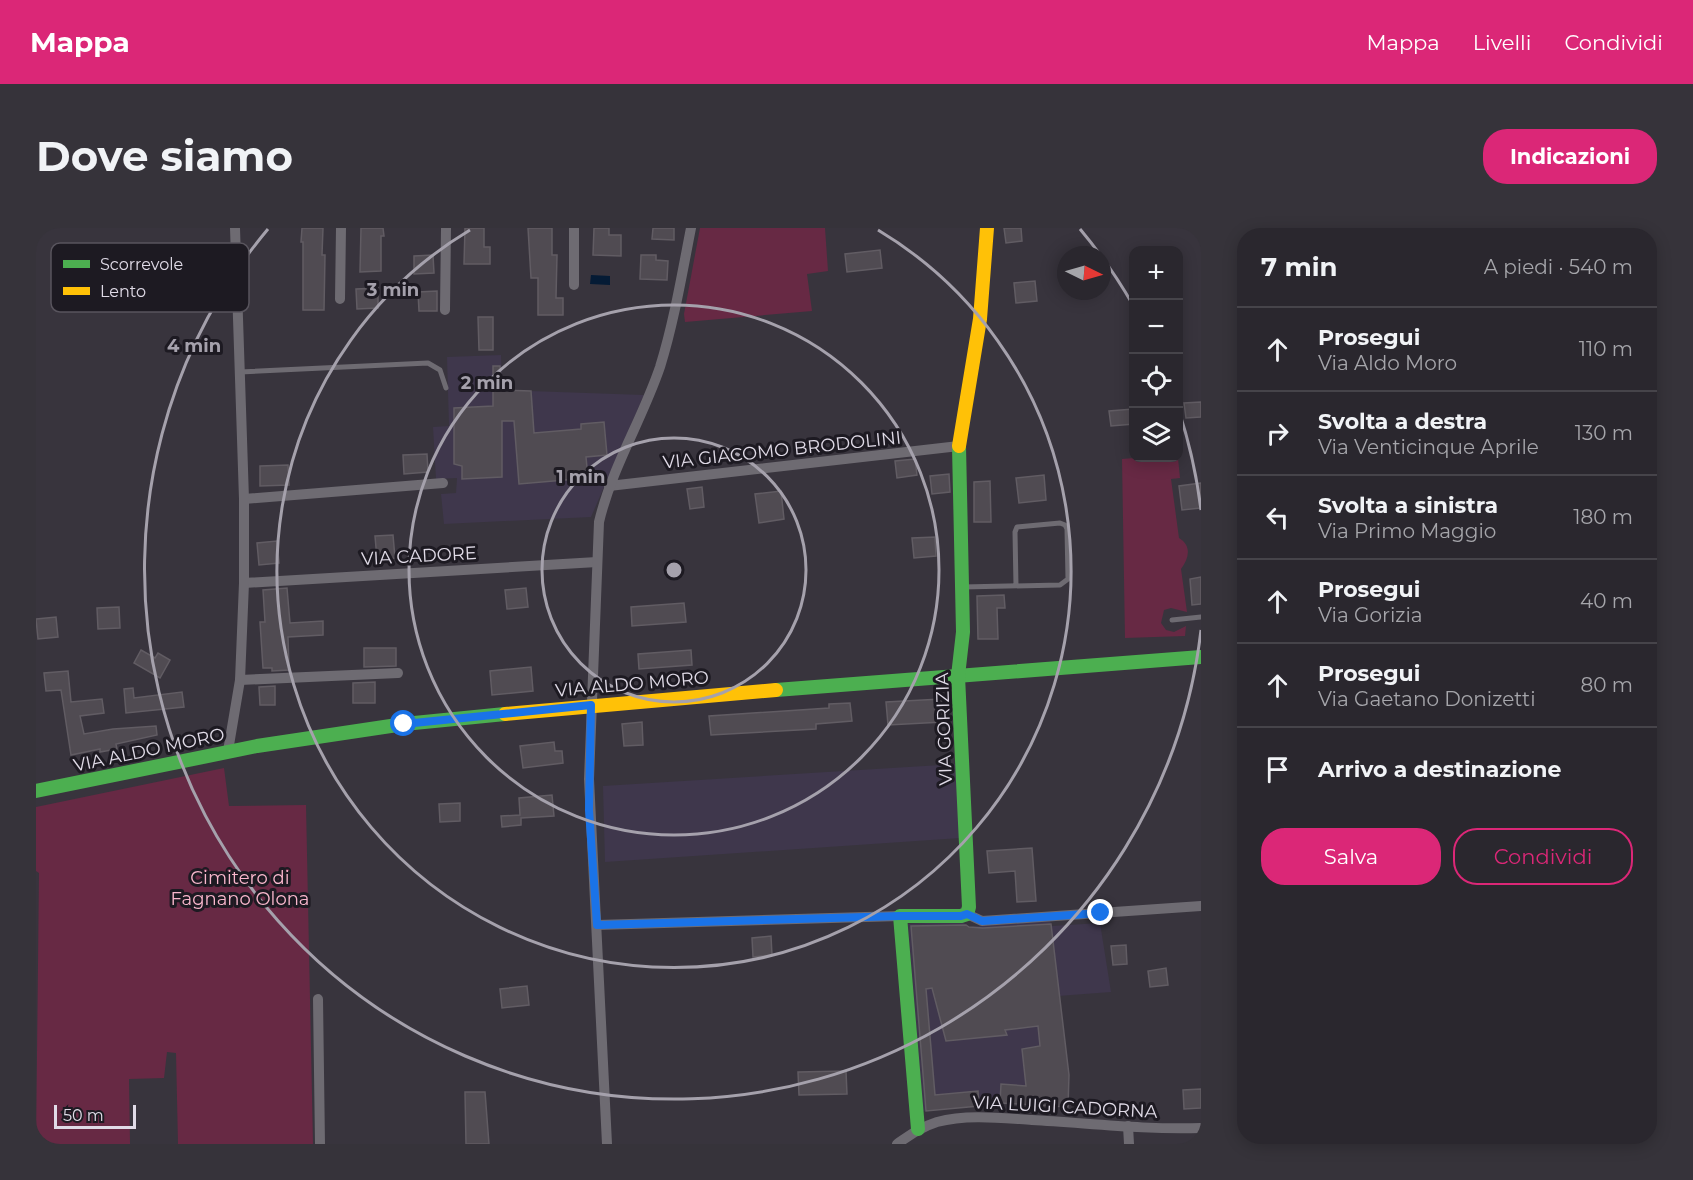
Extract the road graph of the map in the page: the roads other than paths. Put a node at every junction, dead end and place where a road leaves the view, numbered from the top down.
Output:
1 (235, 228) edge
2 (340, 228) edge
3 (446, 228) edge
4 (574, 228) edge
5 (692, 228) edge
6 (987, 228) edge
7 (235, 243) edge
8 (574, 285) dead end
9 (340, 299) dead end
10 (445, 310) dead end
11 (237, 312) edge
12 (238, 373) junction
13 (446, 388) dead end
14 (959, 446) junction
15 (443, 483) dead end
16 (609, 486) junction
17 (244, 499) junction
18 (597, 562) junction
19 (244, 583) junction
20 (1016, 586) junction
21 (962, 587) junction
22 (1201, 617) edge
23 (1172, 620) dead end
24 (1201, 657) edge
25 (398, 673) dead end
26 (958, 676) junction
27 (240, 680) junction
28 (591, 705) junction
29 (228, 751) junction
30 (36, 791) edge
31 (1201, 906) edge
32 (967, 914) junction
33 (900, 916) junction
34 (597, 925) junction
35 (318, 999) dead end
36 (1128, 1126) junction
37 (1201, 1128) edge
38 (918, 1129) junction
39 (320, 1144) edge
40 (607, 1144) edge
41 (897, 1144) edge
42 (1129, 1144) edge

1 - 7 street
2 - 9 street
3 - 10 street
4 - 8 street
5 - 16 street
6 - 14 main road, VIA GORIZIA
11 - 12 street
12 - 13 lane
12 - 17 street
14 - 16 street, VIA GIACOMO BRODOLINI
14 - 21 main road, VIA GORIZIA
15 - 17 street
16 - 18 street
17 - 19 street
18 - 19 street, VIA CADORE
18 - 28 street
19 - 27 street
20 - 20 lane
20 - 21 lane
21 - 26 main road, VIA GORIZIA
22 - 23 lane
24 - 26 main road, VIA ALDO MORO
25 - 27 street
26 - 28 main road, VIA ALDO MORO
26 - 32 main road, VIA GORIZIA
27 - 29 street
28 - 29 main road, VIA ALDO MORO
28 - 34 street
29 - 30 main road, VIA ALDO MORO
31 - 32 street
32 - 33 main road
33 - 34 street
33 - 38 main road
34 - 40 street
35 - 39 street
36 - 37 street, VIA LUIGI CADORNA
36 - 38 street, VIA LUIGI CADORNA
36 - 42 street
38 - 41 street, VIA LUIGI CADORNA

